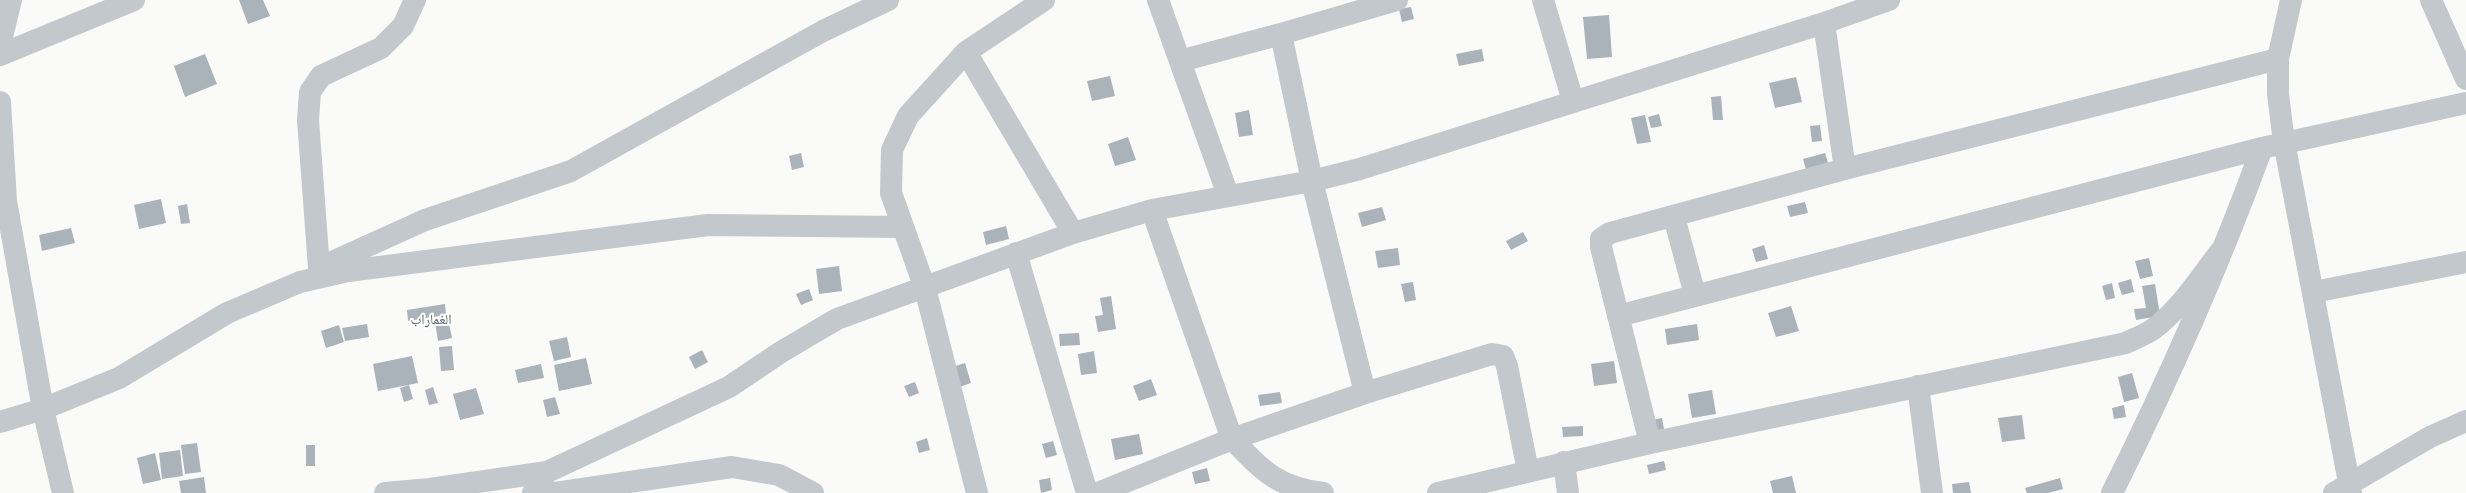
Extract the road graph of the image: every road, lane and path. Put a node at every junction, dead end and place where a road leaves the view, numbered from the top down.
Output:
1 (10, 0) edge
2 (134, 0) edge
3 (415, 0) edge
4 (1044, 0) edge
5 (1158, 0) edge
6 (1397, 0) edge
7 (1543, 0) edge
8 (1889, 0) edge
9 (2292, 0) edge
10 (2431, 0) edge
11 (883, 1) edge
12 (1824, 23) junction
13 (1281, 34) junction
14 (0, 45) edge
15 (966, 52) junction
16 (0, 55) edge
17 (2278, 58) junction
18 (1180, 61) junction
19 (2466, 79) edge
20 (1573, 101) junction
21 (0, 102) edge
22 (2466, 104) edge
23 (2284, 142) junction
24 (2262, 148) junction
25 (1845, 169) junction
26 (1312, 181) junction
27 (1228, 195) junction
28 (1152, 210) junction
29 (1674, 217) junction
30 (903, 227) junction
31 (1073, 233) junction
32 (2223, 248) junction
33 (1016, 252) junction
34 (2466, 262) edge
35 (319, 268) junction
36 (300, 282) junction
37 (925, 288) junction
38 (2314, 292) junction
39 (1695, 295) junction
40 (1618, 316) junction
41 (1918, 386) junction
42 (1365, 393) junction
43 (43, 409) junction
44 (2466, 421) edge
45 (0, 422) edge
46 (1232, 439) junction
47 (1650, 443) junction
48 (1564, 462) junction
49 (1528, 471) junction
50 (547, 472) junction
51 (2345, 490) edge
52 (63, 493) edge
53 (385, 493) edge
54 (533, 493) edge
55 (555, 493) edge
56 (813, 493) edge
57 (977, 493) edge
58 (1087, 493) edge
59 (1098, 493) edge
60 (1323, 493) edge
61 (1444, 493) edge
62 (1568, 493) edge
63 (1932, 493) edge
64 (2112, 493) edge

1 - 14 street
2 - 16 street
3 - 35 street
4 - 15 street
5 - 18 street
6 - 13 street
7 - 20 street
8 - 12 street
9 - 17 street
10 - 19 street
11 - 35 street
12 - 20 street
12 - 25 street
13 - 18 street
13 - 26 street
15 - 30 street
15 - 31 street
17 - 23 street
17 - 25 street
18 - 27 street
20 - 26 street
21 - 43 street
22 - 23 street
23 - 24 street
23 - 38 street
24 - 32 street
24 - 39 street
25 - 29 street
26 - 27 street
26 - 42 street
27 - 28 street
28 - 31 street
28 - 46 street
29 - 39 street
29 - 40 street
30 - 36 street
30 - 37 street
31 - 33 street
32 - 41 street
32 - 64 street
33 - 37 street
33 - 58 street
34 - 38 street
35 - 36 street
36 - 43 street
37 - 50 street
37 - 57 street
38 - 51 street
39 - 40 street
40 - 47 street
41 - 47 street
41 - 63 street
42 - 46 street
42 - 49 street
43 - 45 street
43 - 52 street
44 - 51 street
46 - 59 street
46 - 60 street
47 - 48 street
48 - 49 street
48 - 62 street
49 - 61 street
50 - 53 street
50 - 54 street
55 - 56 street

